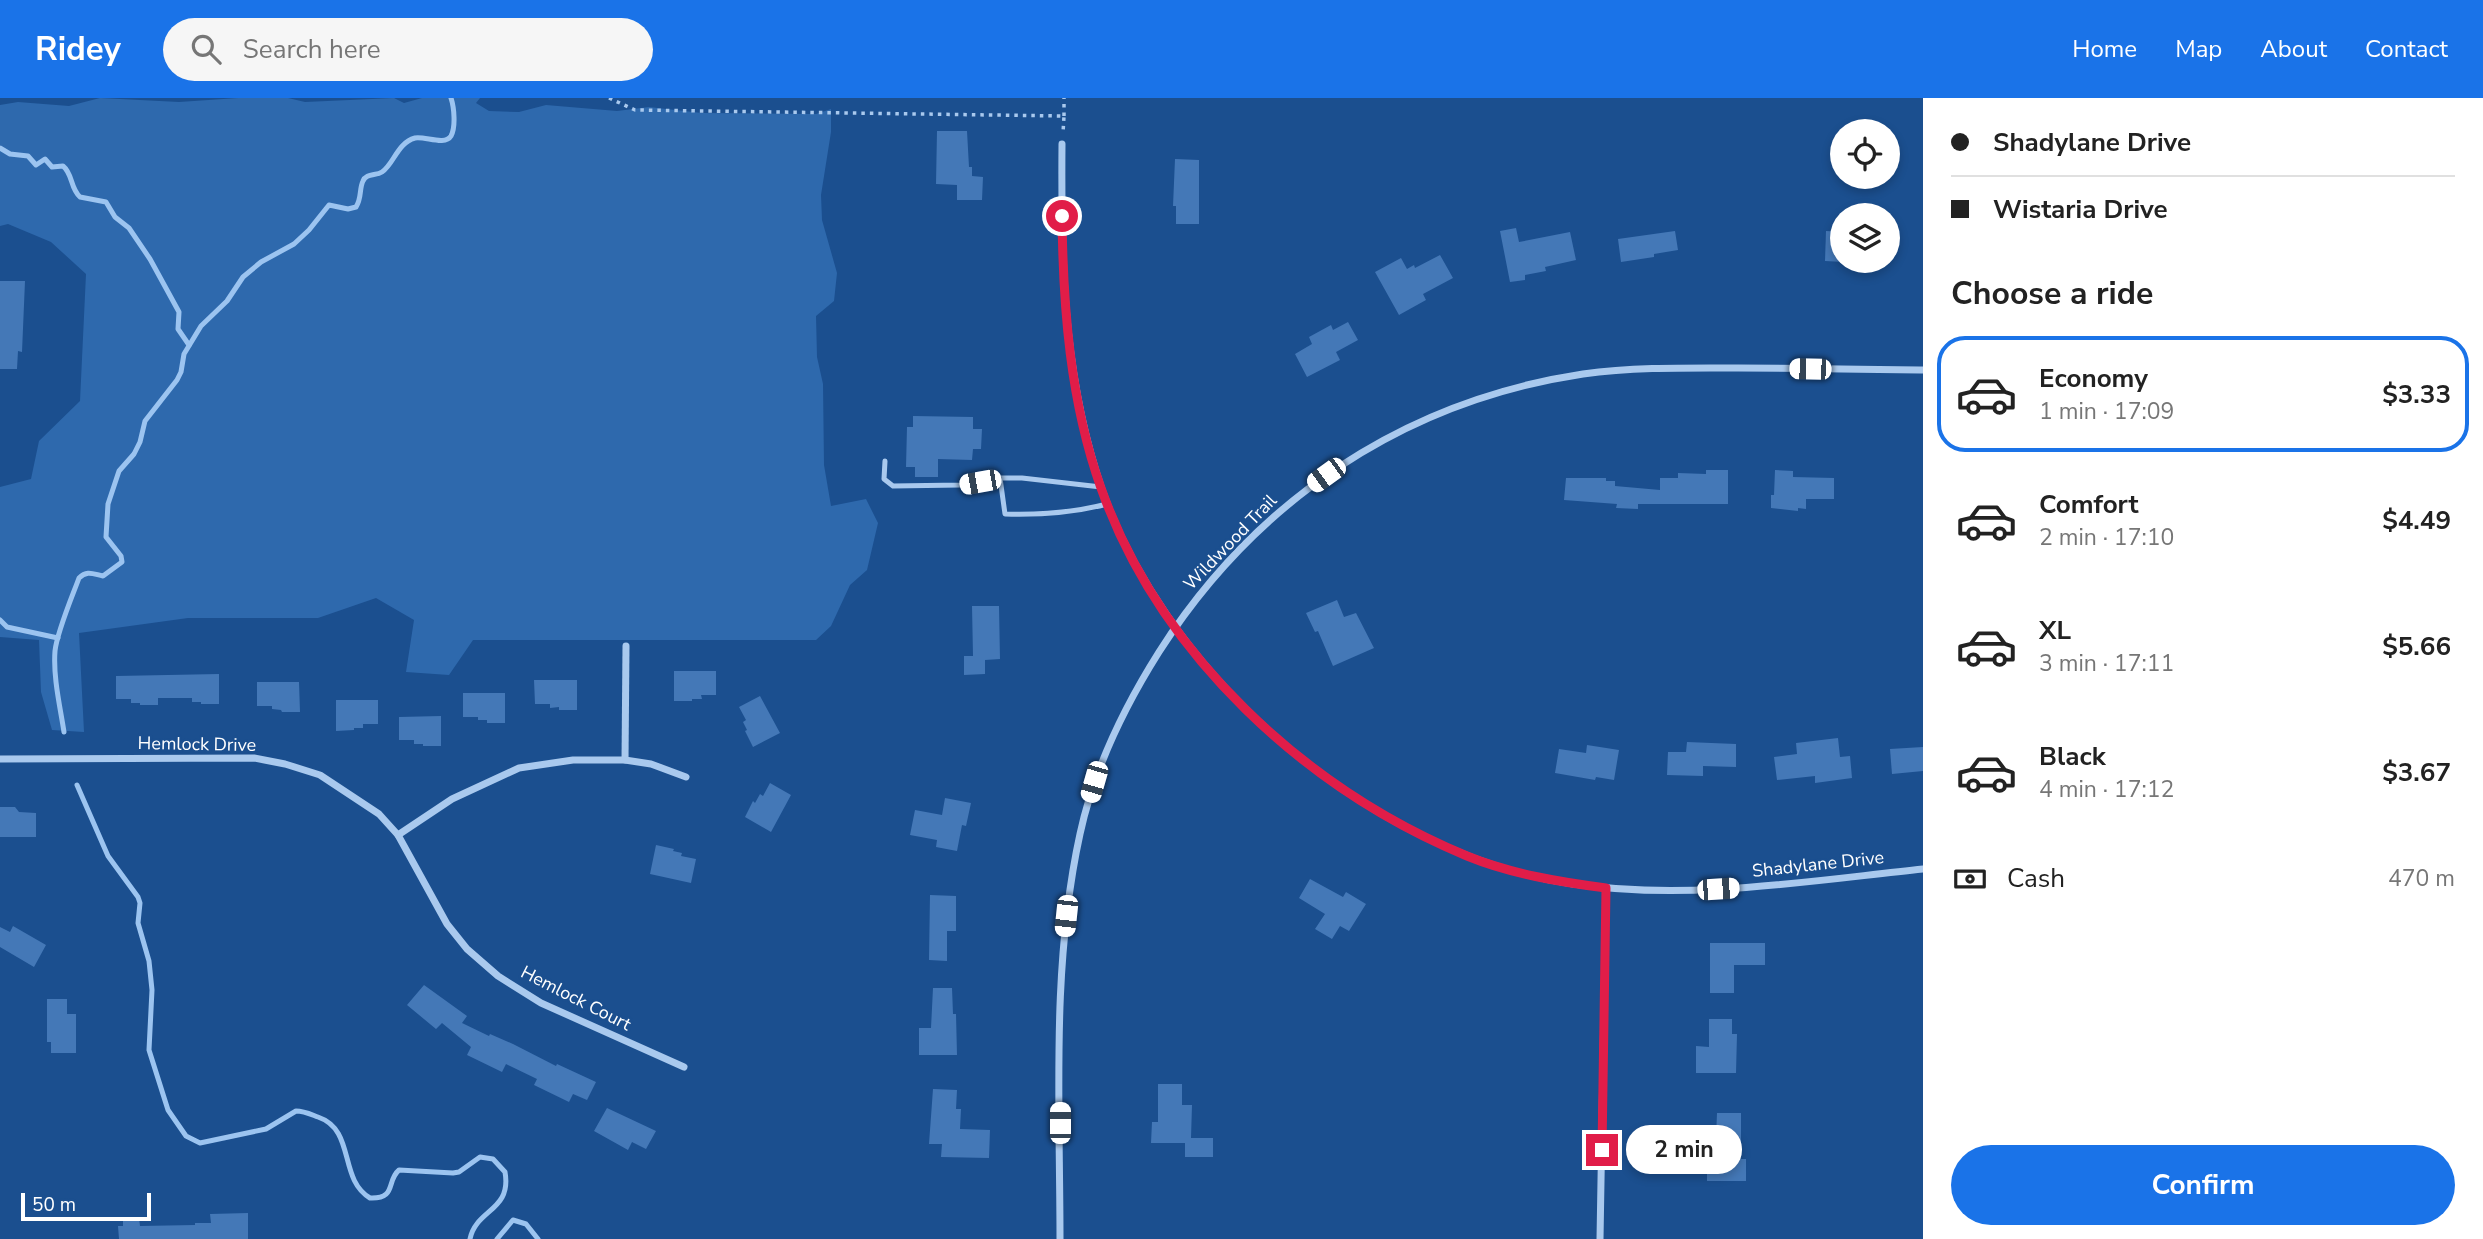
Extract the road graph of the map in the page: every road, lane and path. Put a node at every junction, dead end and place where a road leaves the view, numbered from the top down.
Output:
1 (609, 98) edge
2 (1064, 98) edge
3 (1064, 116) junction
4 (1062, 144) joint
5 (1923, 369) edge
6 (885, 461) dead end
7 (1000, 478) junction
8 (1101, 487) junction
9 (1107, 504) junction
10 (1174, 628) junction
11 (626, 646) dead end
12 (0, 759) edge
13 (625, 760) junction
14 (686, 777) dead end
15 (398, 835) junction
16 (1923, 869) edge
17 (1606, 888) junction
18 (684, 1068) dead end
19 (1059, 1239) edge
20 (1600, 1239) edge

1 - 3 path
2 - 3 path
3 - 4 path
4 - 8 street, Shadylane Drive
5 - 10 street, Wildwood Trail
6 - 7 lane
7 - 8 lane
7 - 9 lane
8 - 9 street, Shadylane Drive
9 - 10 street, Shadylane Drive
10 - 17 street, Shadylane Drive
10 - 19 street, Wildwood Trail
11 - 13 street
12 - 15 street, Hemlock Drive
13 - 14 street
13 - 15 street
15 - 18 street, Hemlock Court
16 - 17 street, Shadylane Drive
17 - 20 street

